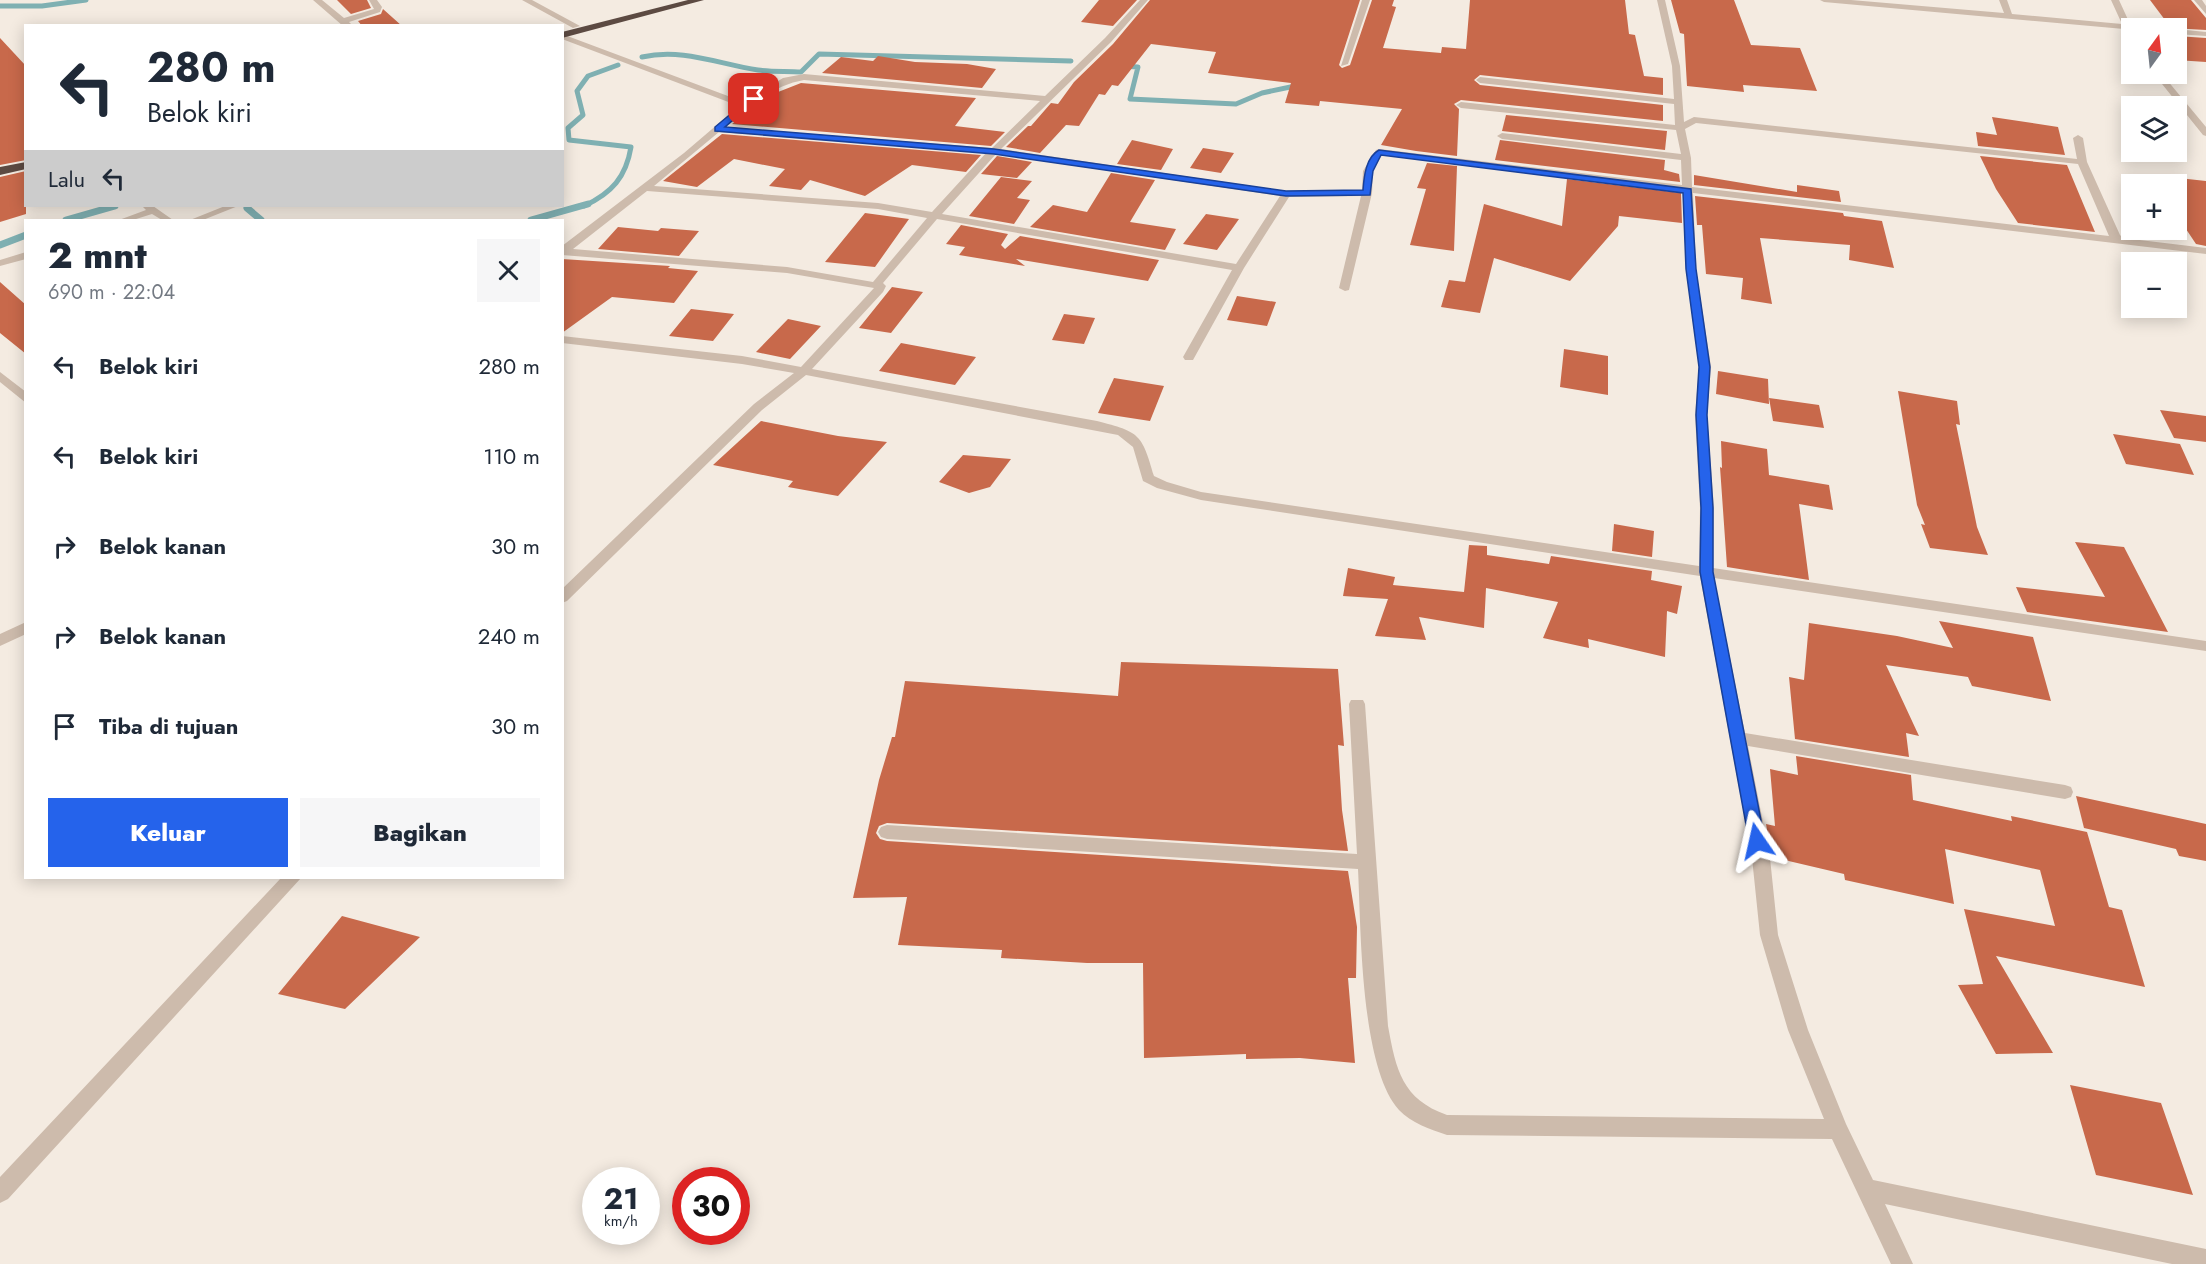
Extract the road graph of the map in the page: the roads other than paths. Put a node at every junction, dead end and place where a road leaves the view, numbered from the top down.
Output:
1 (317, 0) edge
2 (373, 0) edge
3 (526, 0) edge
4 (678, 0) edge
5 (699, 0) edge
6 (1144, 0) edge
7 (1366, 0) edge
8 (1661, 0) edge
9 (1824, 0) edge
10 (2003, 0) edge
11 (2115, 0) edge
12 (2198, 0) edge
13 (1893, 3) edge
14 (2206, 12) edge
15 (2009, 17) junction
16 (2123, 18) edge
17 (347, 23) edge
18 (576, 26) junction
19 (564, 29) edge
20 (2121, 30) edge
21 (2187, 32) edge
22 (2206, 34) edge
23 (564, 35) edge
24 (564, 37) edge
25 (1344, 64) dead end
26 (1480, 80) dead end
27 (2165, 84) edge
28 (1046, 99) junction
29 (1679, 102) junction
30 (744, 105) junction
31 (1461, 105) dead end
32 (1680, 128) junction
33 (718, 129) junction
34 (2206, 133) edge
35 (1502, 135) dead end
36 (2078, 138) dead end
37 (994, 151) junction
38 (24, 158) edge
39 (1686, 158) junction
40 (2082, 162) junction
41 (0, 164) edge
42 (24, 165) edge
43 (0, 171) edge
44 (644, 188) junction
45 (1687, 191) junction
46 (1367, 193) junction
47 (1286, 194) junction
48 (230, 207) edge
49 (149, 208) edge
50 (934, 215) junction
51 (126, 219) edge
52 (166, 219) edge
53 (198, 219) edge
54 (2122, 242) junction
55 (564, 251) edge
56 (2206, 251) edge
57 (564, 252) edge
58 (24, 256) edge
59 (0, 263) edge
60 (1239, 268) junction
61 (877, 284) junction
62 (1345, 288) dead end
63 (564, 339) edge
64 (1189, 357) dead end
65 (805, 370) junction
66 (0, 376) edge
67 (24, 397) edge
68 (1706, 572) junction
69 (564, 596) edge
70 (24, 628) edge
71 (0, 641) edge
72 (2206, 646) edge
73 (1357, 704) dead end
74 (1738, 738) junction
75 (2065, 792) dead end
76 (887, 832) dead end
77 (1365, 862) junction
78 (291, 879) edge
79 (1838, 1129) junction
80 (1869, 1190) junction
81 (0, 1192) edge
82 (2206, 1260) edge
83 (1902, 1264) edge

1 - 17 street
2 - 17 street
3 - 18 street
4 - 18 highway
5 - 23 highway
6 - 28 street
7 - 25 street
8 - 29 street
9 - 13 street
10 - 15 street
11 - 16 street
12 - 14 street
13 - 15 street
15 - 20 street
18 - 19 highway
21 - 22 street
24 - 30 street
26 - 29 street
27 - 34 street
28 - 30 street
28 - 37 street
29 - 32 street
30 - 33 street
31 - 32 street
32 - 39 street
32 - 40 street
33 - 37 street
33 - 44 street
35 - 39 street
36 - 40 street
37 - 47 street
37 - 50 street
38 - 41 highway
39 - 45 street
40 - 54 street
42 - 43 highway
44 - 50 street
44 - 55 street
45 - 46 street
45 - 54 street
45 - 68 street
46 - 47 street
46 - 62 street
47 - 60 street
48 - 53 street
49 - 51 street
49 - 52 street
50 - 60 street
50 - 61 street
54 - 56 street
57 - 61 street
58 - 59 street
60 - 64 street
61 - 65 street
63 - 65 street
65 - 68 street
65 - 69 street
66 - 67 street
68 - 72 street
68 - 74 street
70 - 71 street
73 - 77 street
74 - 75 street
74 - 79 street
76 - 77 street
77 - 79 street
78 - 81 street
79 - 80 street
80 - 82 street
80 - 83 street

